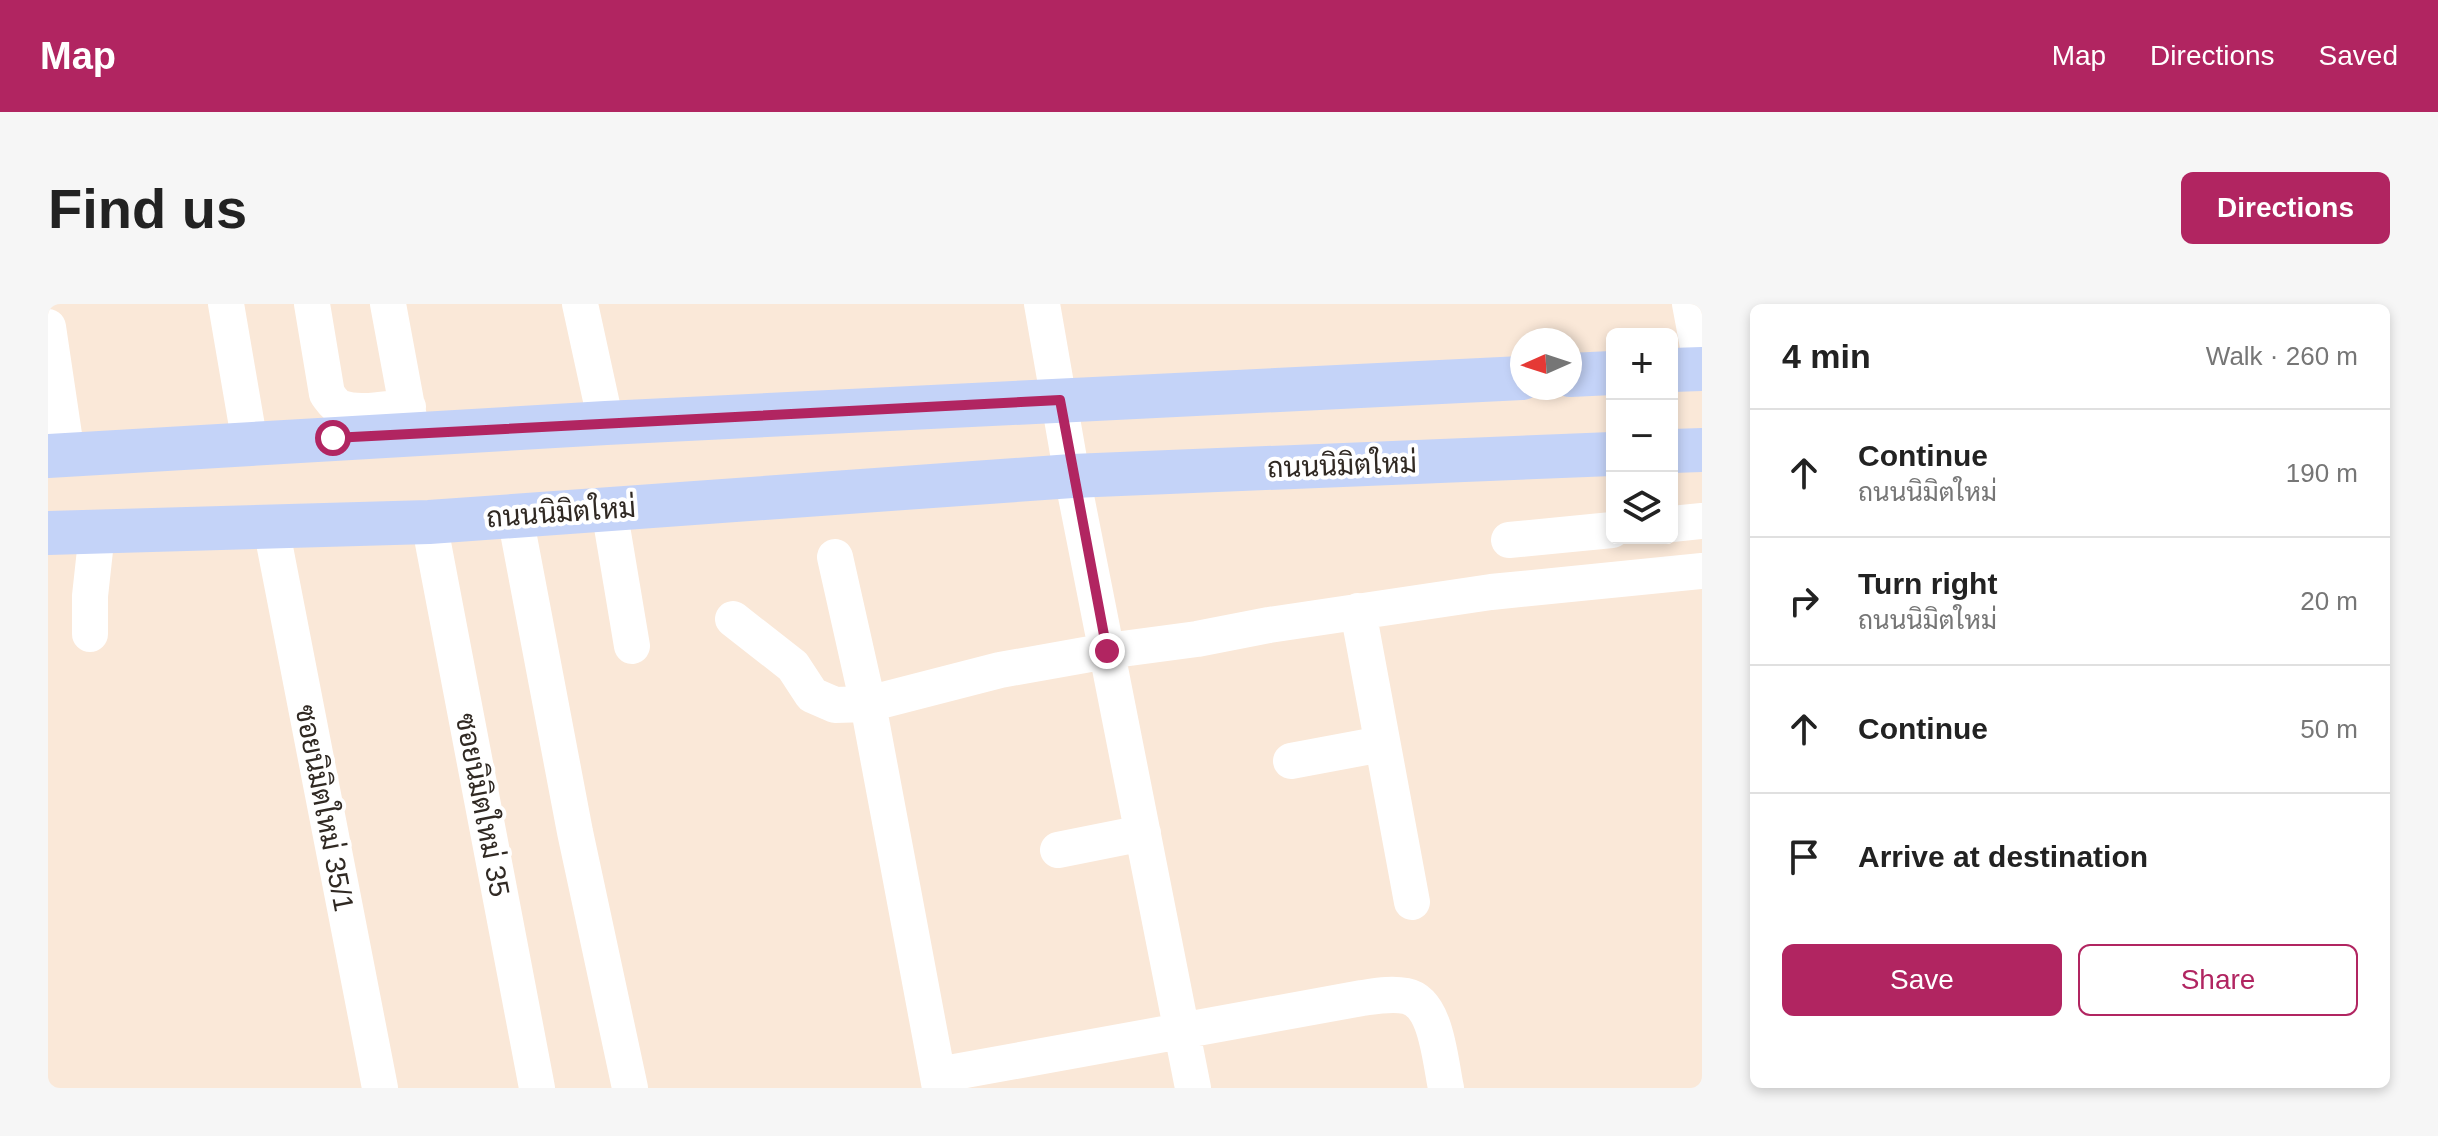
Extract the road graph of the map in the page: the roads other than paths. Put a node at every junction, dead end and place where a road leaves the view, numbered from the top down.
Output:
1 (226, 304) edge
2 (312, 304) edge
3 (388, 304) edge
4 (580, 304) edge
5 (1042, 304) edge
6 (1690, 304) edge
7 (48, 327) edge
8 (1702, 368) edge
9 (1678, 370) edge
10 (1606, 373) edge
11 (1582, 374) edge
12 (1510, 379) edge
13 (1060, 400) junction
14 (410, 420) junction
15 (606, 423) junction
16 (250, 444) junction
17 (1702, 450) edge
18 (1678, 451) edge
19 (1606, 454) edge
20 (57, 456) edge
21 (1072, 476) junction
22 (609, 509) junction
23 (515, 516) junction
24 (1702, 521) edge
25 (429, 522) junction
26 (1678, 523) edge
27 (271, 527) junction
28 (1606, 531) edge
29 (97, 532) junction
30 (48, 533) edge
31 (1509, 540) dead end
32 (835, 557) dead end
33 (1702, 571) edge
34 (1358, 611) junction
35 (733, 619) dead end
36 (90, 634) dead end
37 (632, 646) dead end
38 (1107, 651) junction
39 (868, 704) junction
40 (1382, 744) junction
41 (1291, 761) dead end
42 (1143, 833) junction
43 (1058, 850) dead end
44 (1412, 902) dead end
45 (1182, 1032) junction
46 (939, 1082) edge
47 (380, 1088) edge
48 (537, 1088) edge
49 (630, 1088) edge
50 (1193, 1088) edge
51 (1446, 1088) edge

1 - 16 street
2 - 14 street
3 - 14 street
4 - 15 street
5 - 13 street
6 - 8 street
7 - 20 street
8 - 9 main road
10 - 11 main road
12 - 13 main road
13 - 15 main road
13 - 21 street
14 - 15 main road
14 - 16 main road
16 - 20 main road
17 - 18 main road
19 - 21 main road, ถนนนิมิตใหม่
21 - 22 main road, ถนนนิมิตใหม่
21 - 38 street
22 - 23 main road, ถนนนิมิตใหม่
22 - 37 street
23 - 25 main road, ถนนนิมิตใหม่
23 - 49 street
24 - 26 street
25 - 27 main road, ถนนนิมิตใหม่
25 - 48 street, ซอยนิมิตใหม่ 35
27 - 29 main road, ถนนนิมิตใหม่
27 - 47 street, ซอยนิมิตใหม่ 35/1
28 - 31 street
29 - 30 main road, ถนนนิมิตใหม่
29 - 36 street
32 - 39 street
33 - 34 street
34 - 38 street
34 - 40 street
35 - 39 street
38 - 39 street
38 - 42 street
39 - 46 street
40 - 41 street
40 - 44 street
42 - 43 street
42 - 45 street
45 - 46 street
45 - 50 street
45 - 51 street

